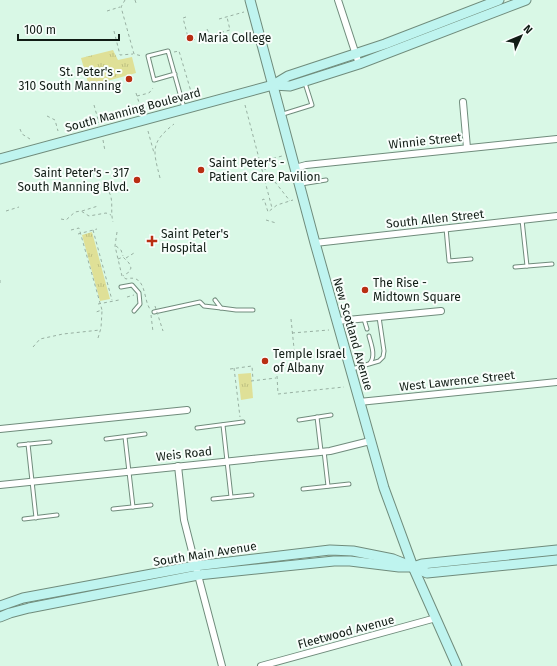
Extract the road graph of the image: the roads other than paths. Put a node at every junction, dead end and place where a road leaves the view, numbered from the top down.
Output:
1 (250, 0) edge
2 (338, 0) edge
3 (500, 0) edge
4 (526, 0) edge
5 (488, 2) edge
6 (492, 14) junction
7 (355, 54) junction
8 (358, 64) junction
9 (175, 74) junction
10 (305, 82) junction
11 (273, 85) junction
12 (463, 102) dead end
13 (184, 109) junction
14 (281, 115) junction
15 (557, 139) edge
16 (467, 148) junction
17 (0, 159) edge
18 (295, 168) junction
19 (326, 180) dead end
20 (300, 184) junction
21 (557, 216) edge
22 (522, 220) junction
23 (446, 228) junction
24 (315, 243) junction
25 (471, 259) dead end
26 (552, 264) dead end
27 (527, 266) junction
28 (515, 268) dead end
29 (120, 287) dead end
30 (215, 300) dead end
31 (221, 308) junction
32 (253, 310) dead end
33 (134, 311) dead end
34 (441, 311) dead end
35 (154, 312) dead end
36 (379, 317) junction
37 (364, 319) junction
38 (337, 322) junction
39 (367, 329) dead end
40 (369, 336) dead end
41 (367, 365) junction
42 (351, 370) junction
43 (557, 382) edge
44 (360, 402) junction
45 (186, 410) dead end
46 (331, 415) dead end
47 (317, 417) junction
48 (299, 420) dead end
49 (242, 422) road end
50 (223, 425) junction
51 (197, 428) dead end
52 (0, 429) edge
53 (145, 434) dead end
54 (125, 437) junction
55 (106, 439) dead end
56 (370, 441) junction
57 (50, 442) dead end
58 (28, 444) junction
59 (19, 445) dead end
60 (322, 451) junction
61 (227, 461) junction
62 (178, 466) junction
63 (129, 471) junction
64 (32, 482) junction
65 (349, 484) dead end
66 (0, 485) edge
67 (328, 486) junction
68 (304, 489) dead end
69 (252, 495) dead end
70 (231, 497) junction
71 (213, 499) dead end
72 (151, 505) dead end
73 (133, 507) junction
74 (113, 509) dead end
75 (57, 515) dead end
76 (36, 518) junction
77 (24, 519) dead end
78 (557, 550) edge
79 (296, 554) junction
80 (518, 554) junction
81 (557, 560) edge
82 (297, 564) junction
83 (519, 564) junction
84 (195, 566) junction
85 (413, 567) junction
86 (198, 575) junction
87 (97, 584) junction
88 (99, 595) junction
89 (12, 602) junction
90 (0, 606) edge
91 (15, 611) junction
92 (0, 617) edge
93 (436, 618) junction
94 (222, 666) edge
95 (261, 666) edge
96 (457, 666) edge

1 - 11 street, New Scotland Avenue
2 - 7 street
3 - 5 street, South Manning Boulevard
4 - 6 street, South Manning Boulevard
5 - 6 street
5 - 7 street, South Manning Boulevard
6 - 8 street, South Manning Boulevard
7 - 8 street
7 - 11 street, South Manning Boulevard
8 - 10 street, South Manning Boulevard
9 - 9 lane
9 - 13 lane
10 - 11 street, South Manning Boulevard
10 - 14 lane
11 - 13 street, South Manning Boulevard
11 - 14 street, New Scotland Avenue
12 - 16 street
13 - 17 street, South Manning Boulevard
14 - 18 street, New Scotland Avenue
15 - 16 street, Winnie Street
16 - 18 street, Winnie Street
18 - 20 street, New Scotland Avenue
19 - 20 lane
20 - 24 street, New Scotland Avenue
21 - 22 street, South Allen Street
22 - 23 street, South Allen Street
22 - 27 lane
23 - 24 street, South Allen Street
23 - 25 lane
24 - 38 street, New Scotland Avenue
26 - 27 lane
27 - 28 lane
29 - 33 lane
30 - 31 lane
31 - 32 lane
31 - 35 lane
34 - 36 street
36 - 37 street
36 - 41 lane
37 - 38 street
37 - 39 lane
38 - 42 street, New Scotland Avenue
40 - 41 lane
41 - 42 lane
42 - 44 street, New Scotland Avenue
43 - 44 street, West Lawrence Street
44 - 56 street, New Scotland Avenue
45 - 52 street
46 - 47 lane
47 - 48 lane
47 - 60 lane
49 - 50 lane
50 - 51 lane
50 - 61 lane
53 - 54 lane
54 - 55 lane
54 - 63 lane
56 - 60 street, Weis Road
56 - 85 street, New Scotland Avenue
57 - 58 lane
58 - 59 lane
58 - 64 lane
60 - 61 street, Weis Road
60 - 67 lane
61 - 62 street, Weis Road
61 - 70 lane
62 - 63 street, Weis Road
62 - 84 street
63 - 64 street, Weis Road
63 - 73 lane
64 - 66 street, Weis Road
64 - 76 lane
65 - 67 lane
67 - 68 lane
69 - 70 lane
70 - 71 lane
72 - 73 lane
73 - 74 lane
75 - 76 lane
76 - 77 lane
78 - 80 street, South Main Avenue
79 - 82 street
79 - 84 street, South Main Avenue
79 - 85 street, South Main Avenue
80 - 83 street
80 - 85 street, South Main Avenue
81 - 83 street, South Main Avenue
82 - 85 street, South Main Avenue
82 - 86 street, South Main Avenue
83 - 85 street, South Main Avenue
84 - 86 street
84 - 87 street, South Main Avenue
85 - 93 street, New Scotland Avenue
86 - 88 street, South Main Avenue
86 - 94 street
87 - 88 street
87 - 89 street, South Main Avenue
88 - 91 street, South Main Avenue
89 - 90 street, South Main Avenue
89 - 91 street
91 - 92 street, South Main Avenue
93 - 95 street, Fleetwood Avenue
93 - 96 street, New Scotland Avenue

